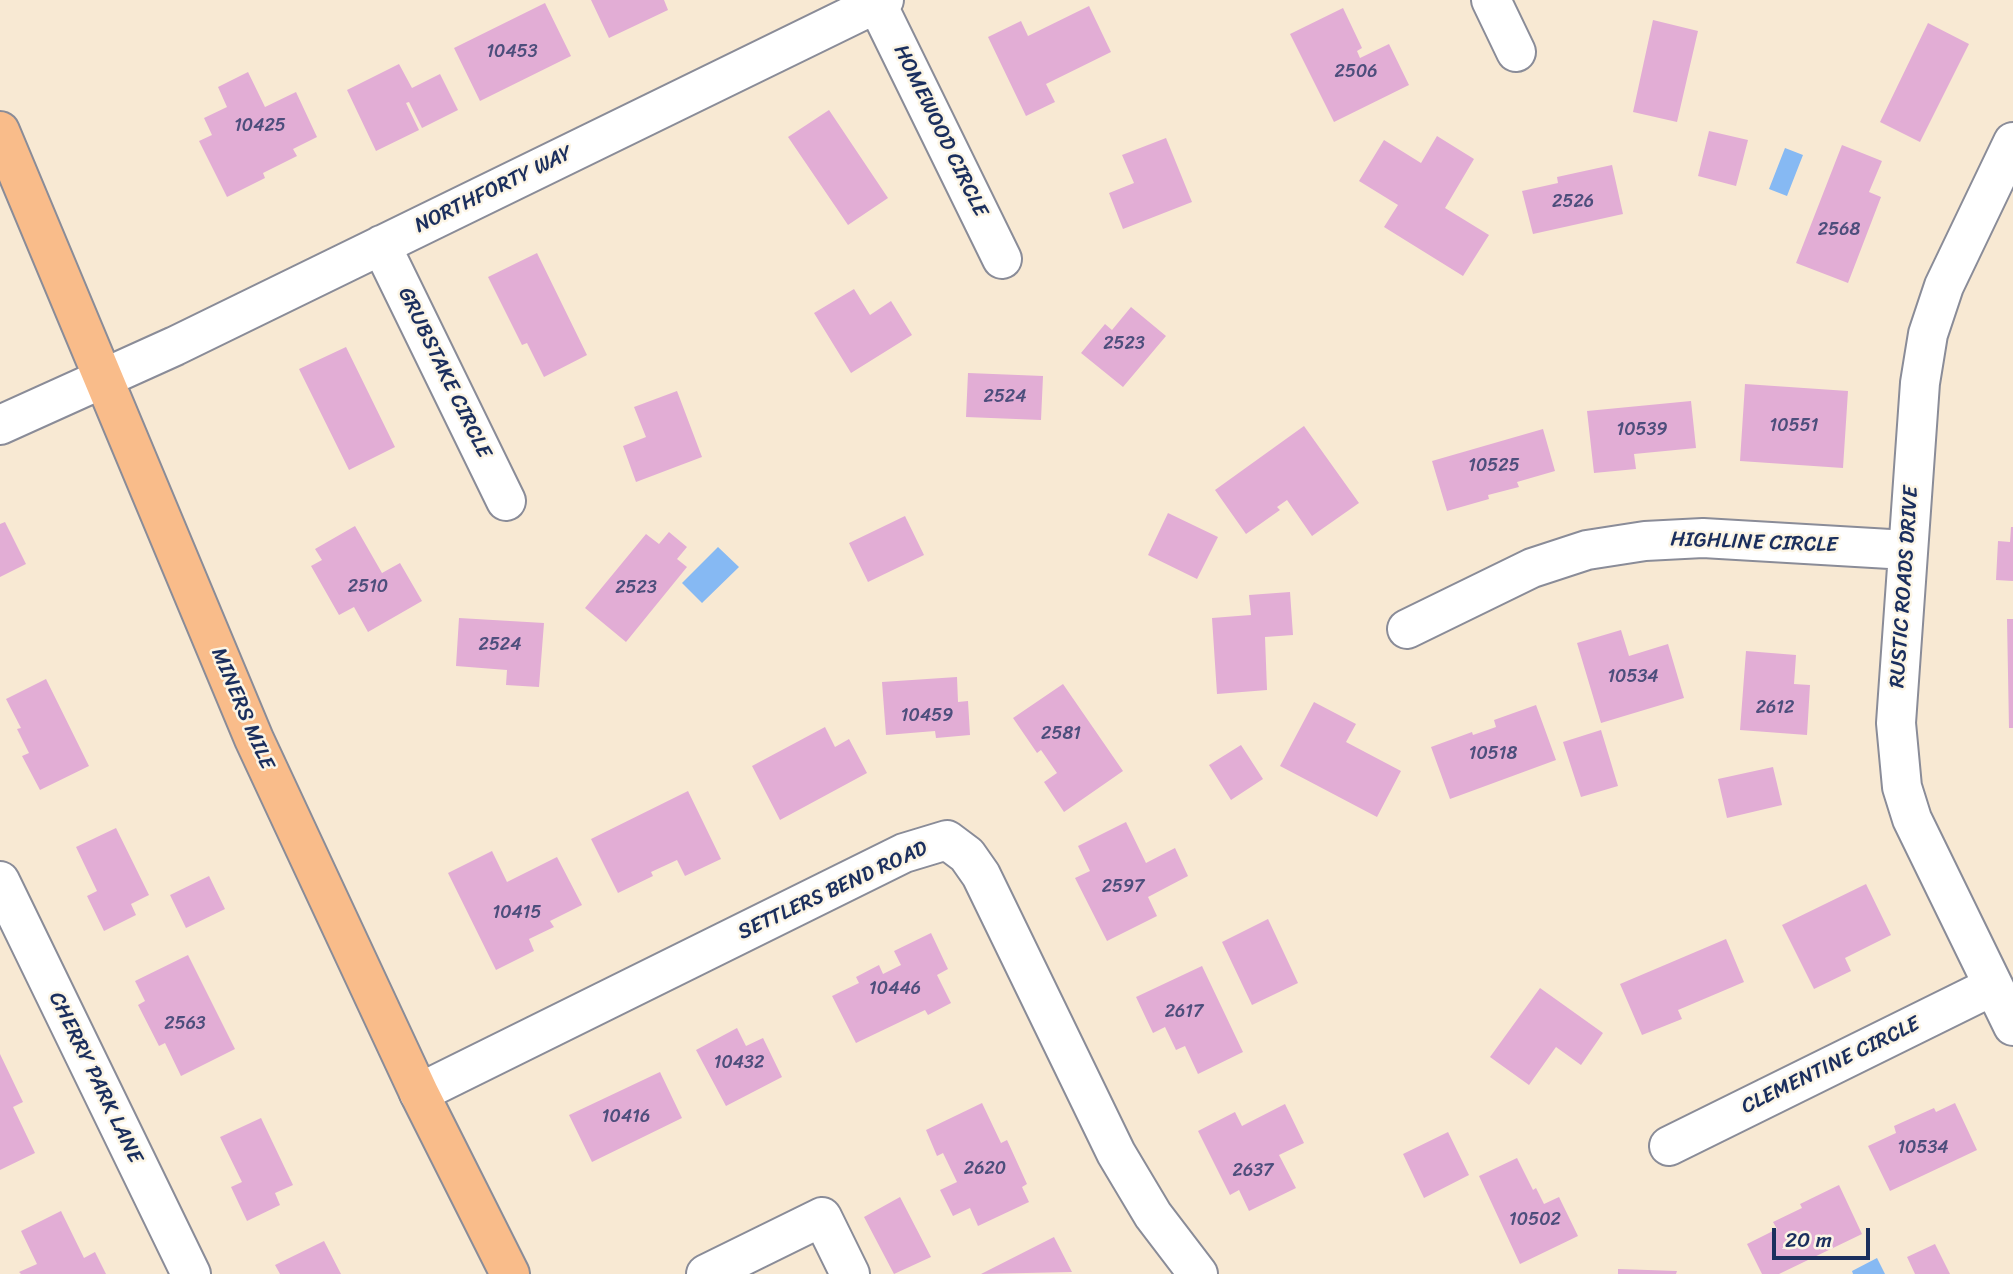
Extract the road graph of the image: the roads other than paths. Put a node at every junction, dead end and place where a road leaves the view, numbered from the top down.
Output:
1 (1491, 0) edge
2 (881, 2) edge
3 (1516, 52) dead end
4 (0, 131) edge
5 (2013, 142) edge
6 (381, 246) junction
7 (1002, 259) dead end
8 (103, 378) junction
9 (0, 425) edge
10 (506, 501) dead end
11 (1907, 550) junction
12 (1407, 629) dead end
13 (0, 881) edge
14 (1993, 986) junction
15 (2013, 1026) edge
16 (419, 1093) junction
17 (1670, 1146) dead end
18 (191, 1274) edge
19 (510, 1274) edge
20 (706, 1274) edge
21 (850, 1274) edge
22 (1198, 1274) edge

1 - 3 street
2 - 6 street, NORTHFORTY WAY
2 - 7 street, HOMEWOOD CIRCLE
4 - 8 main road, MINERS MILE
5 - 11 street, RUSTIC ROADS DRIVE
6 - 8 street, NORTHFORTY WAY
6 - 10 street, GRUBSTAKE CIRCLE
8 - 9 street, NORTHFORTY WAY
8 - 16 main road, MINERS MILE
11 - 12 street, HIGHLINE CIRCLE
11 - 14 street, RUSTIC ROADS DRIVE
13 - 18 street, CHERRY PARK LANE
14 - 15 street, RUSTIC ROADS DRIVE
14 - 17 street, CLEMENTINE CIRCLE
16 - 19 main road, MINERS MILE
16 - 22 street, SETTLERS BEND ROAD
20 - 21 street

